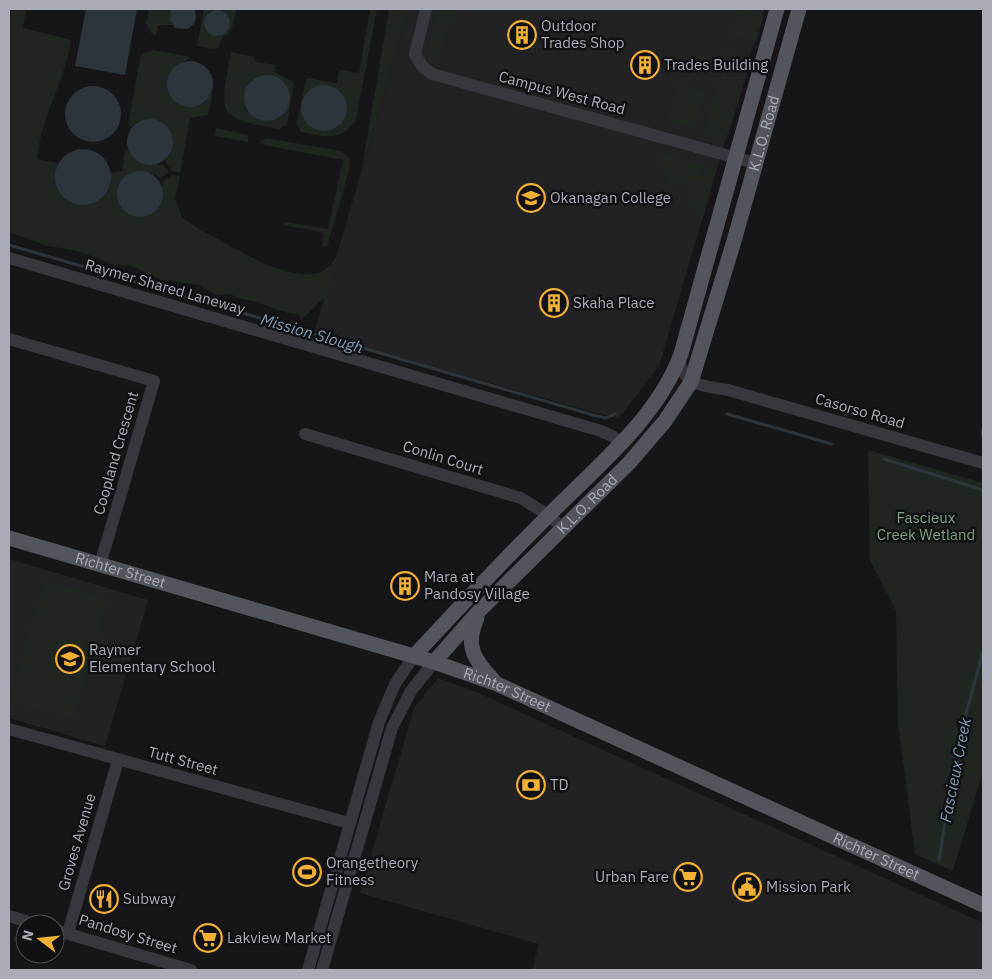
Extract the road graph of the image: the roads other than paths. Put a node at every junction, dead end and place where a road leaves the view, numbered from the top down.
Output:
1 (426, 9) edge
2 (777, 9) edge
3 (799, 9) edge
4 (735, 159) junction
5 (755, 164) junction
6 (9, 258) edge
7 (9, 339) edge
8 (679, 358) junction
9 (694, 375) junction
10 (306, 434) dead end
11 (621, 444) junction
12 (983, 463) edge
13 (548, 515) junction
14 (563, 528) junction
15 (9, 538) edge
16 (100, 565) junction
17 (480, 610) junction
18 (414, 656) junction
19 (434, 662) junction
20 (497, 684) junction
21 (9, 729) edge
22 (118, 760) junction
23 (349, 823) junction
24 (983, 905) edge
25 (65, 933) edge
26 (68, 934) junction
27 (191, 970) edge
28 (308, 970) edge
29 (322, 970) edge

1 - 4 street, Campus West Road
2 - 4 main road, K.L.O. Road
3 - 5 main road, K.L.O. Road
4 - 5 street, Campus West Road
4 - 8 main road, K.L.O. Road
5 - 9 main road, K.L.O. Road
6 - 11 street, Raymer Shared Laneway
7 - 16 street, Coopland Crescent
8 - 9 street
8 - 11 main road, K.L.O. Road
9 - 12 street, Casorso Road
9 - 14 main road, K.L.O. Road
10 - 13 street, Conlin Court
11 - 13 main road, K.L.O. Road
13 - 14 street, Conlin Court
13 - 18 main road, K.L.O. Road
14 - 17 main road, K.L.O. Road
15 - 16 main road, Richter Street
16 - 18 main road, Richter Street
17 - 19 main road, K.L.O. Road
17 - 20 main road
18 - 19 main road, Richter Street
18 - 23 street, K.L.O. Road
19 - 20 main road, Richter Street
19 - 29 street, K.L.O. Road
20 - 24 main road, Richter Street
21 - 22 street, Tutt Street
22 - 23 street, Tutt Street
22 - 26 street, Groves Avenue
23 - 28 street, K.L.O. Road
25 - 26 street, Pandosy Street
26 - 27 street, Pandosy Street

